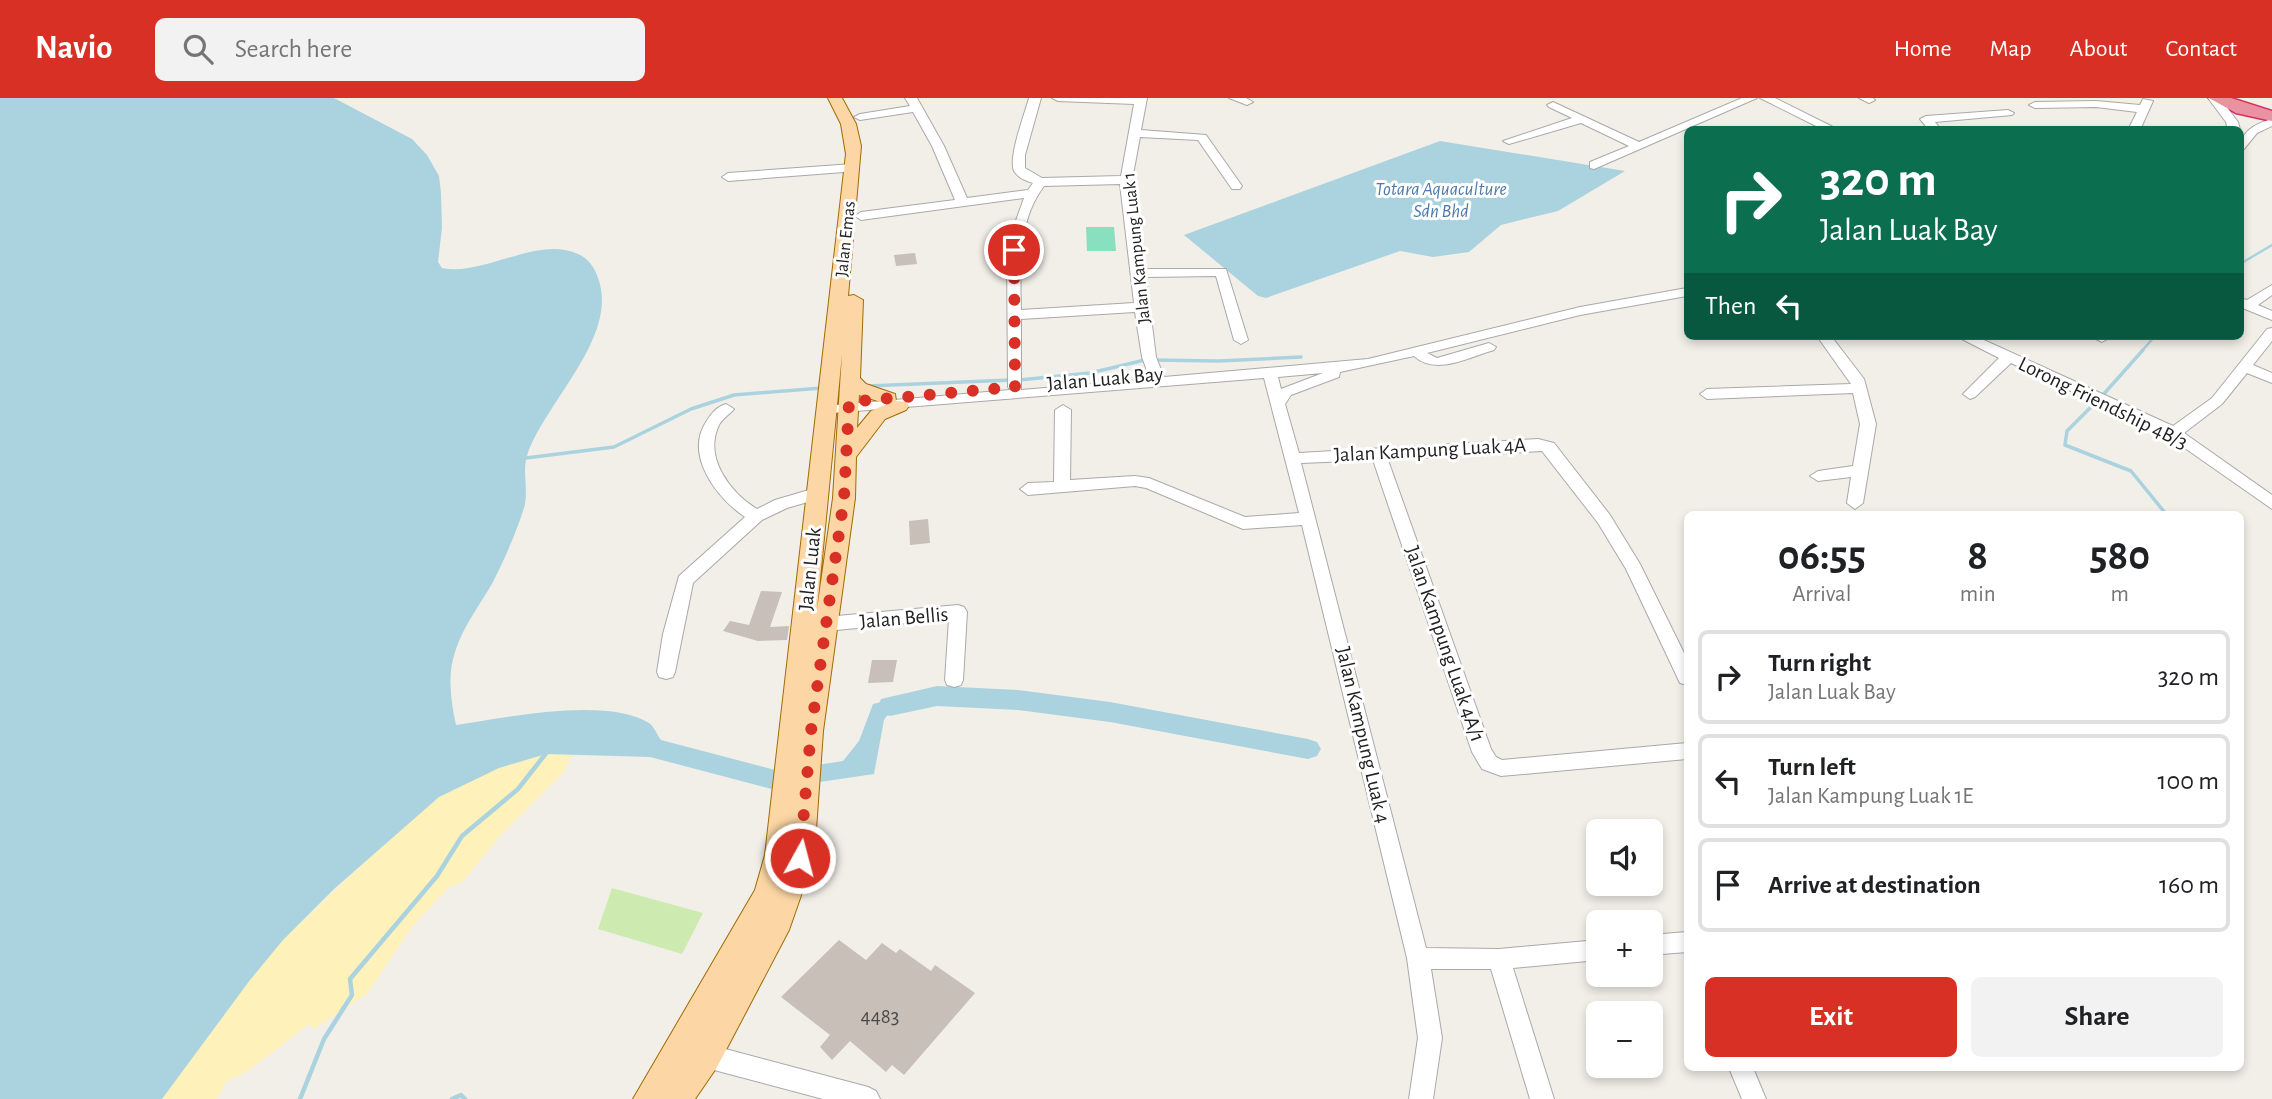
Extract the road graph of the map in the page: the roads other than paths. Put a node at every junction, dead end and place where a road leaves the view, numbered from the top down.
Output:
1 (835, 98) edge
2 (849, 98) edge
3 (1035, 98) edge
4 (1058, 98) edge
5 (1079, 98) edge
6 (1751, 98) edge
7 (1766, 98) edge
8 (2203, 98) edge
9 (2216, 98) edge
10 (1140, 99) edge
11 (914, 103) edge
12 (2145, 104) edge
13 (1553, 105) dead end
14 (2035, 105) dead end
15 (2008, 113) dead end
16 (860, 117) junction
17 (1582, 119) junction
18 (2271, 121) edge
19 (1827, 126) edge
20 (1932, 126) edge
21 (2136, 126) edge
22 (2232, 126) edge
23 (2232, 126) edge
24 (1135, 133) junction
25 (1508, 141) dead end
26 (2244, 142) edge
27 (1637, 145) junction
28 (1594, 165) dead end
29 (853, 168) junction
30 (728, 177) dead end
31 (1126, 180) junction
32 (1236, 186) dead end
33 (1036, 187) junction
34 (962, 201) junction
35 (861, 216) junction
36 (1139, 273) junction
37 (1684, 284) edge
38 (2272, 289) edge
39 (1684, 293) edge
40 (2244, 303) edge
41 (1141, 307) junction
42 (1015, 315) junction
43 (2272, 316) edge
44 (2272, 332) edge
45 (1241, 340) dead end
46 (1827, 340) edge
47 (1974, 340) edge
48 (1489, 347) dead end
49 (1417, 352) junction
50 (2008, 358) junction
51 (1368, 363) junction
52 (2246, 367) junction
53 (1269, 369) junction
54 (1154, 370) junction
55 (1238, 377) junction
56 (2272, 378) edge
57 (1015, 381) junction
58 (1860, 388) junction
59 (843, 393) junction
60 (1707, 394) dead end
61 (1970, 394) dead end
62 (894, 402) junction
63 (1277, 402) junction
64 (726, 409) dead end
65 (1063, 410) dead end
66 (2174, 433) junction
67 (848, 454) junction
68 (1379, 455) junction
69 (1292, 458) junction
70 (1861, 471) junction
71 (1818, 476) dead end
72 (1062, 486) junction
73 (1028, 489) dead end
74 (818, 498) junction
75 (1855, 503) dead end
76 (2272, 503) edge
77 (756, 516) junction
78 (1309, 518) junction
79 (826, 624) junction
80 (667, 672) dead end
81 (1684, 672) edge
82 (954, 680) dead end
83 (802, 732) junction
84 (1684, 751) edge
85 (795, 816) joint
86 (1684, 942) edge
87 (1663, 944) edge
88 (1586, 951) edge
89 (1418, 958) junction
90 (1499, 959) junction
91 (694, 1052) junction
92 (1742, 1071) edge
93 (649, 1099) edge
94 (677, 1099) edge
95 (868, 1099) edge
96 (1421, 1099) edge
97 (1542, 1099) edge
98 (1754, 1099) edge

1 - 29 main road, Jalan Emas
2 - 16 main road, Jalan Emas
3 - 33 street
4 - 5 street
5 - 10 street
6 - 27 street
7 - 19 street
8 - 22 highway
9 - 18 highway
9 - 23 street
10 - 24 street, Jalan Kampung Luak 1
11 - 16 street
11 - 34 street
12 - 14 street
12 - 21 street
13 - 17 street
15 - 20 street
16 - 35 main road, Jalan Emas
17 - 25 street
17 - 27 street
18 - 26 street
24 - 31 street, Jalan Kampung Luak 1
24 - 32 street
27 - 28 street
29 - 30 street
29 - 59 main road, Jalan Emas
31 - 33 street
31 - 36 street, Jalan Kampung Luak 1
33 - 34 street
33 - 42 street
34 - 35 street
35 - 59 main road, Jalan Emas
36 - 41 street, Jalan Kampung Luak 1
36 - 45 street
37 - 53 street, Jalan Luak Bay
38 - 40 street
39 - 49 street, Jalan Luak Bay
40 - 43 street
41 - 42 street
41 - 54 street, Jalan Kampung Luak 1
42 - 57 street
44 - 52 street
46 - 58 street
47 - 50 street, Lorong Friendship 4B/3
48 - 49 street
49 - 51 street, Jalan Luak Bay
50 - 61 street
50 - 66 street, Lorong Friendship 4B/3
51 - 53 street, Jalan Luak Bay
51 - 63 street
52 - 56 street
52 - 66 street
53 - 54 street, Jalan Luak Bay
53 - 55 street, Jalan Luak Bay
53 - 63 street, Jalan Kampung Luak 4
54 - 55 street, Jalan Luak Bay
54 - 57 street, Jalan Luak Bay
54 - 62 street, Jalan Luak Bay
55 - 63 street
57 - 62 street, Jalan Luak Bay
58 - 60 street
58 - 70 street
59 - 62 main road
59 - 67 main road, Jalan Luak
59 - 74 main road, Jalan Luak
62 - 67 main road
63 - 69 street, Jalan Kampung Luak 4
64 - 77 street
65 - 72 street
66 - 76 street, Lorong Friendship 4B/3
67 - 79 main road, Jalan Luak
68 - 69 street, Jalan Kampung Luak 4A
68 - 81 street, Jalan Kampung Luak 4A
68 - 84 street, Jalan Kampung Luak 4A/1
69 - 78 street, Jalan Kampung Luak 4
70 - 71 street
70 - 75 street
72 - 73 street
72 - 78 street
74 - 77 street
74 - 83 main road, Jalan Luak
77 - 80 street
78 - 89 street, Jalan Kampung Luak 4
79 - 82 street, Jalan Bellis
79 - 83 main road, Jalan Luak
83 - 85 main road, Jalan Luak
85 - 91 main road, Jalan Luak
86 - 87 street
88 - 90 street
89 - 90 street
89 - 96 street, Jalan Kampung Luak 4
90 - 97 street
91 - 93 main road, Jalan Luak
91 - 94 main road, Jalan Luak
91 - 95 street
92 - 98 street

